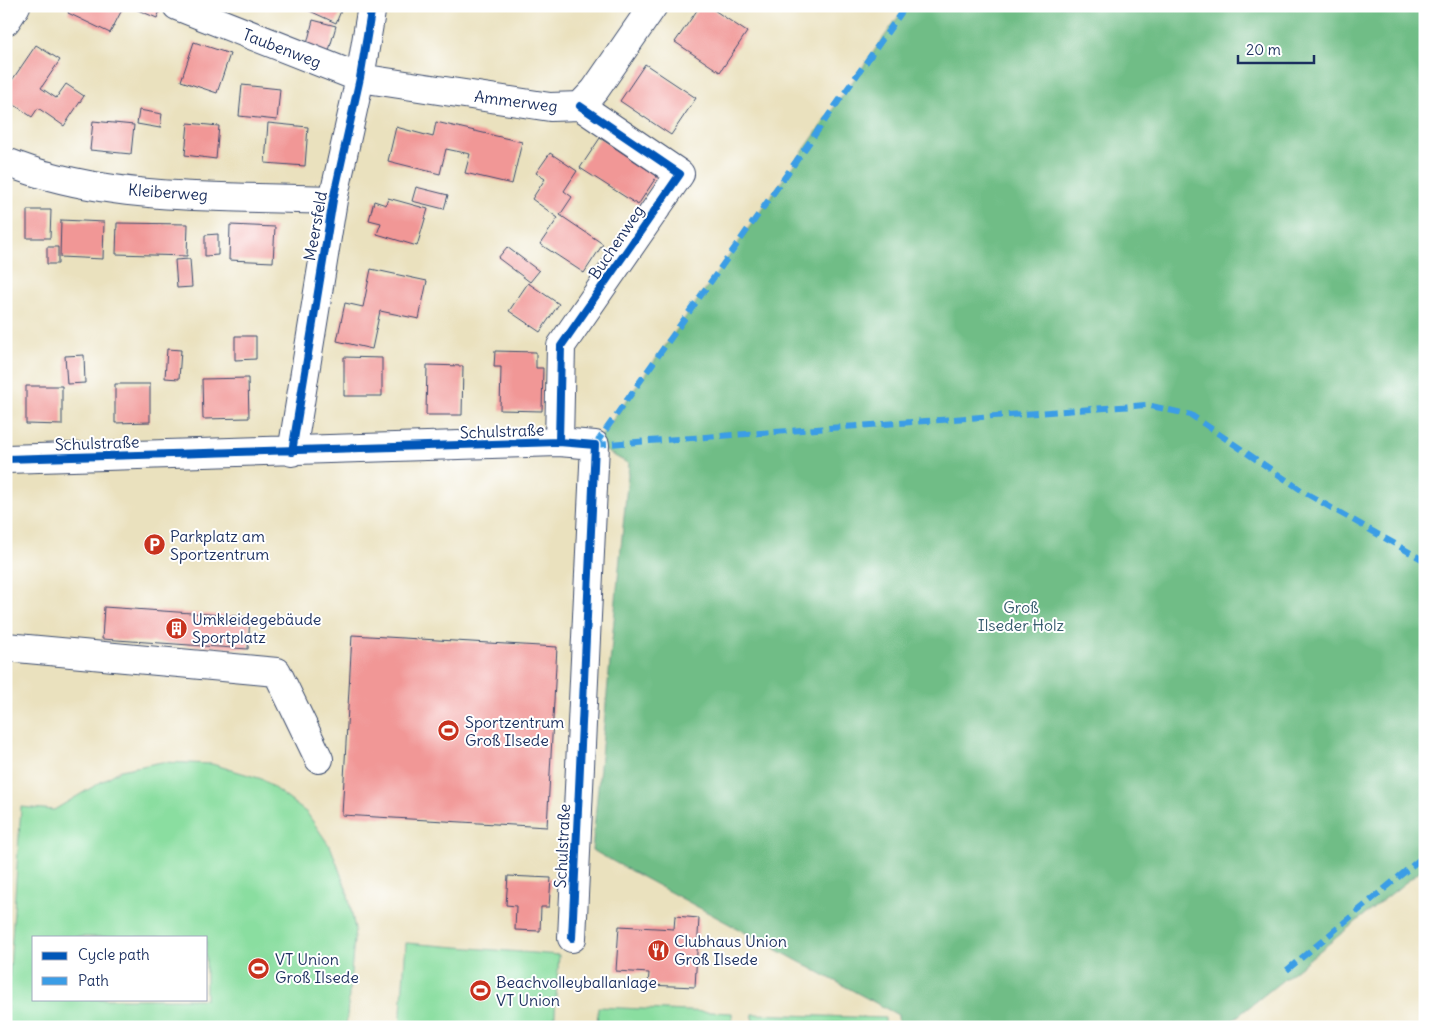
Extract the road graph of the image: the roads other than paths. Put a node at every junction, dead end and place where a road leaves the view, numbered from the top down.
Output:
1 (16, 6) edge
2 (177, 6) edge
3 (372, 6) edge
4 (653, 6) edge
5 (6, 21) edge
6 (360, 78) junction
7 (580, 106) junction
8 (6, 162) edge
9 (333, 200) junction
10 (559, 442) junction
11 (292, 452) junction
12 (6, 459) edge
13 (6, 647) edge
14 (319, 759) dead end
15 (572, 938) dead end

1 - 5 street
2 - 6 street, Taubenweg
3 - 6 street, Meersfeld
4 - 7 street, Ammerweg
6 - 7 street, Ammerweg
6 - 9 street, Meersfeld
7 - 10 street, Buchenweg
8 - 9 street, Kleiberweg
9 - 11 street, Meersfeld
10 - 11 street, Schulstraße
10 - 15 street, Schulstraße
11 - 12 street, Schulstraße
13 - 14 street

